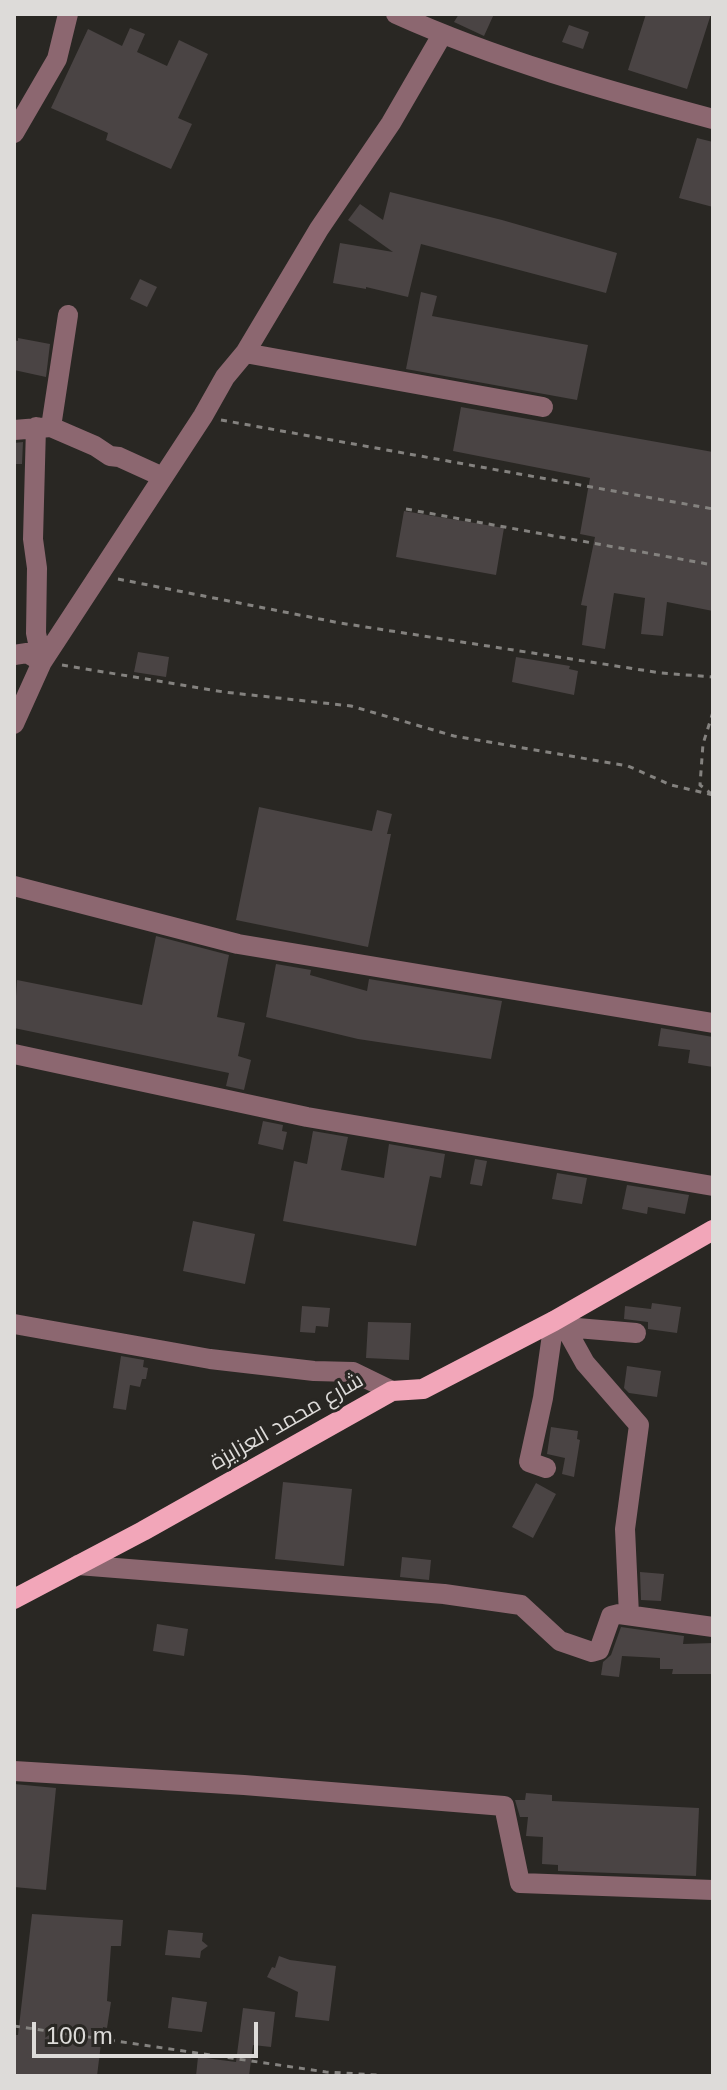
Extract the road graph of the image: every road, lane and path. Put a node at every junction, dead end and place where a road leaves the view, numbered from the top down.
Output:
1 (68, 14) edge
2 (396, 14) edge
3 (442, 35) junction
4 (713, 119) edge
5 (14, 133) edge
6 (68, 315) dead end
7 (245, 353) junction
8 (543, 407) dead end
9 (203, 416) junction
10 (44, 427) junction
11 (14, 430) edge
12 (163, 477) junction
13 (406, 509) dead end
14 (713, 509) edge
15 (713, 565) edge
16 (98, 575) junction
17 (14, 655) edge
18 (42, 662) junction
19 (713, 677) edge
20 (713, 712) edge
21 (14, 724) edge
22 (713, 795) edge
23 (14, 886) edge
24 (713, 1023) edge
25 (14, 1054) edge
26 (713, 1186) edge
27 (713, 1230) edge
28 (14, 1324) edge
29 (560, 1324) junction
30 (636, 1333) dead end
31 (392, 1391) junction
32 (546, 1468) dead end
33 (78, 1565) junction
34 (14, 1599) edge
35 (629, 1615) junction
36 (713, 1627) edge
37 (14, 1771) edge
38 (713, 1890) edge
39 (14, 2026) edge
40 (393, 2076) edge

1 - 5 street
2 - 3 street
3 - 4 street
3 - 7 street
6 - 10 street
7 - 8 street
7 - 9 street
9 - 12 street
9 - 14 path
10 - 11 street
10 - 12 street
10 - 18 street
12 - 16 street
13 - 15 path
16 - 18 street
16 - 19 path
17 - 18 street
18 - 21 street
18 - 22 path
20 - 22 path
23 - 24 street
25 - 26 street
27 - 29 main road, شارع محمد العزايزة
28 - 31 street
29 - 30 street
29 - 31 main road, شارع محمد العزايزة
29 - 32 street
29 - 35 street
31 - 33 main road, شارع محمد العزايزة
33 - 34 main road, شارع محمد العزايزة
33 - 35 street
35 - 36 street
37 - 38 street
39 - 40 path

